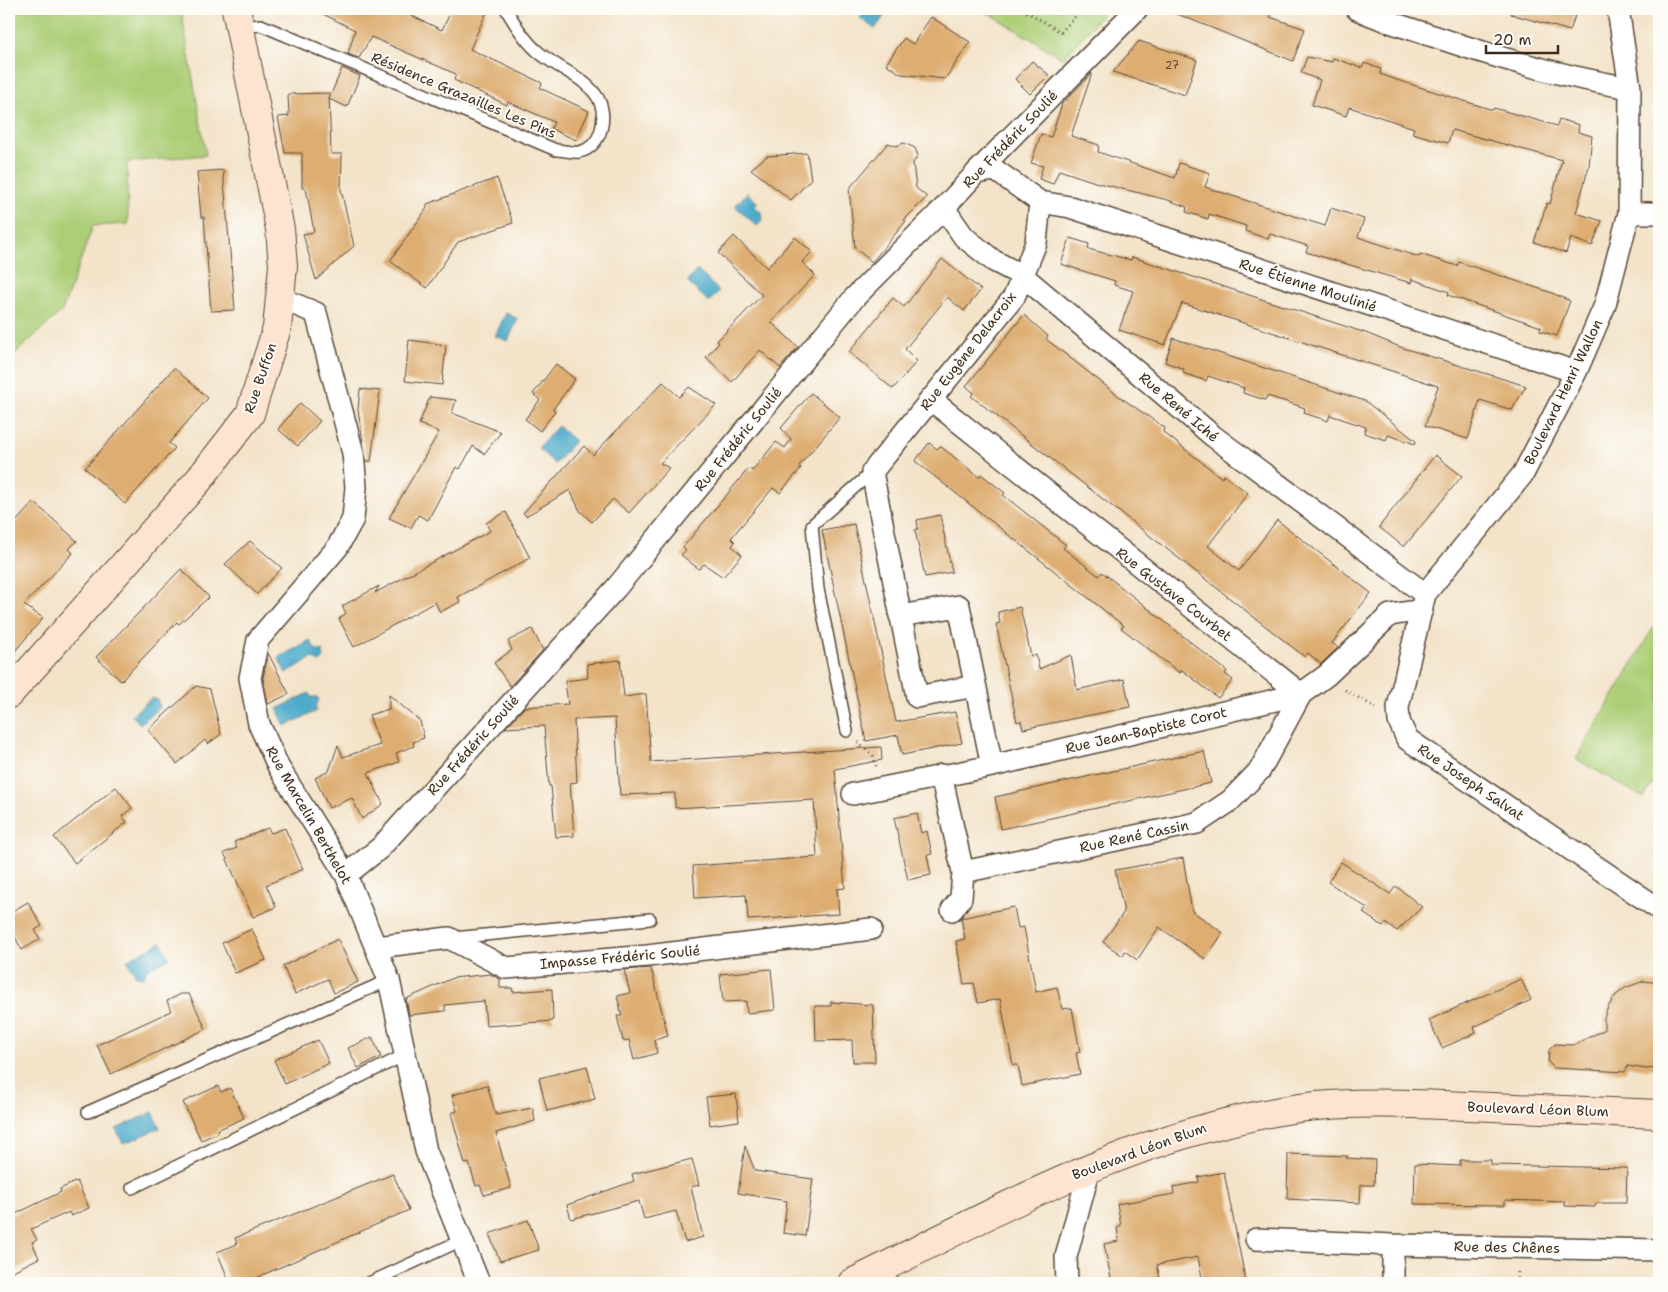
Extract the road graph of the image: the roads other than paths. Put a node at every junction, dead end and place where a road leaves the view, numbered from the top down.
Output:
1 (506, 9) edge
2 (1137, 9) edge
3 (1356, 9) edge
4 (1618, 9) edge
5 (239, 18) edge
6 (1630, 88) junction
7 (976, 173) junction
8 (1040, 202) junction
9 (944, 208) junction
10 (1659, 213) edge
11 (1629, 214) junction
12 (1023, 276) junction
13 (282, 299) junction
14 (1576, 372) junction
15 (930, 400) junction
16 (872, 472) junction
17 (1423, 602) junction
18 (900, 616) junction
19 (975, 686) junction
20 (9, 694) edge
21 (1301, 694) junction
22 (847, 731) road end
23 (992, 766) junction
24 (941, 776) junction
25 (853, 794) dead end
26 (963, 872) junction
27 (346, 875) junction
28 (1659, 909) edge
29 (952, 910) dead end
30 (650, 919) dead end
31 (871, 929) dead end
32 (449, 938) junction
33 (377, 947) junction
34 (389, 980) junction
35 (406, 1055) junction
36 (88, 1112) dead end
37 (1659, 1114) edge
38 (1090, 1167) junction
39 (132, 1188) dead end
40 (1256, 1239) dead end
41 (462, 1240) junction
42 (1393, 1244) junction
43 (1659, 1250) edge
44 (369, 1283) edge
45 (479, 1283) edge
46 (852, 1283) edge
47 (1068, 1283) edge
48 (1393, 1283) edge

1 - 5 lane, Résidence Grazailles Les Pins
2 - 7 street, Rue Frédéric Soulié
3 - 6 street
4 - 6 street, Boulevard Henri Wallon
5 - 13 street, Rue Buffon
6 - 11 street, Boulevard Henri Wallon
7 - 8 street
7 - 9 street, Rue Frédéric Soulié
8 - 12 street, Rue Eugène Delacroix
8 - 14 street, Rue Étienne Moulinié
9 - 12 street, Rue René Iché
9 - 27 street, Rue Frédéric Soulié
10 - 11 street
11 - 14 street, Boulevard Henri Wallon
12 - 15 street, Rue Eugène Delacroix
12 - 17 street, Rue René Iché
13 - 20 street, Rue Buffon
13 - 27 street, Rue Marcelin Berthelot
14 - 17 street, Boulevard Henri Wallon
15 - 16 street, Rue Eugène Delacroix
15 - 21 street, Rue Gustave Courbet
16 - 18 street
16 - 22 lane
17 - 21 street
17 - 28 street, Rue Joseph Salvat
18 - 19 street
18 - 19 street
19 - 23 street
21 - 23 street, Rue Jean-Baptiste Corot
21 - 26 street, Rue René Cassin
23 - 24 street, Rue Jean-Baptiste Corot
24 - 25 street, Rue Jean-Baptiste Corot
24 - 26 street
26 - 29 street
27 - 33 street, Rue Marcelin Berthelot
30 - 32 lane
31 - 32 street, Impasse Frédéric Soulié
32 - 33 street
33 - 34 street, Rue Marcelin Berthelot
34 - 35 street, Rue Marcelin Berthelot
34 - 36 lane
35 - 39 lane
35 - 41 street, Rue Marcelin Berthelot
37 - 38 street, Boulevard Léon Blum
38 - 46 street, Boulevard Léon Blum
38 - 47 street
40 - 42 street, Rue des Chênes
41 - 44 lane
41 - 45 street, Rue Marcelin Berthelot
42 - 43 street, Rue des Chênes
42 - 48 street

